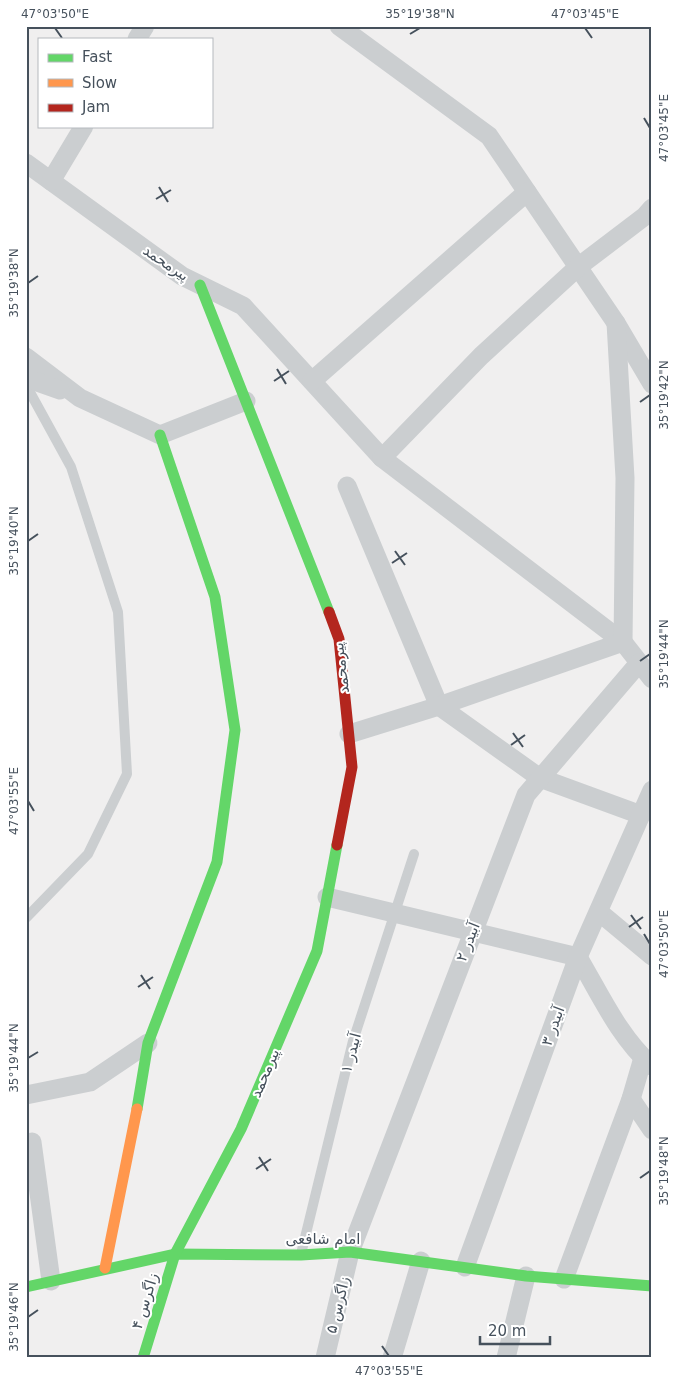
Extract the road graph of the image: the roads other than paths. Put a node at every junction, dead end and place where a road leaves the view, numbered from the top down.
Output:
1 (145, 26) edge
2 (339, 26) edge
3 (138, 38) edge
4 (83, 128) edge
5 (26, 163) edge
6 (51, 181) junction
7 (527, 192) junction
8 (652, 208) edge
9 (578, 267) junction
10 (200, 285) junction
11 (616, 323) junction
12 (26, 357) edge
13 (649, 370) edge
14 (26, 378) edge
15 (312, 381) junction
16 (26, 385) edge
17 (80, 398) junction
18 (246, 402) junction
19 (160, 435) junction
20 (382, 458) junction
21 (347, 486) dead end
22 (623, 642) junction
23 (639, 663) junction
24 (652, 679) edge
25 (438, 706) junction
26 (349, 734) junction
27 (540, 778) junction
28 (652, 790) edge
29 (641, 815) junction
30 (414, 854) dead end
31 (327, 897) junction
32 (599, 912) junction
33 (394, 913) junction
34 (26, 918) edge
35 (472, 932) junction
36 (652, 956) edge
37 (578, 957) junction
38 (148, 1043) junction
39 (647, 1062) edge
40 (26, 1096) edge
41 (632, 1099) junction
42 (652, 1130) edge
43 (26, 1143) edge
44 (350, 1252) junction
45 (175, 1254) junction
46 (301, 1255) junction
47 (421, 1261) junction
48 (465, 1267) junction
49 (105, 1268) junction
50 (526, 1276) junction
51 (564, 1280) junction
52 (50, 1281) junction
53 (652, 1286) edge
54 (26, 1287) edge
55 (143, 1358) edge
56 (325, 1358) edge
57 (392, 1358) edge
58 (506, 1358) edge

1 - 3 street
2 - 7 street
4 - 6 street
5 - 6 street, پیرمحمد
6 - 10 street, پیرمحمد
7 - 9 street
7 - 15 street
8 - 9 street
9 - 11 street
9 - 20 street
10 - 15 street
10 - 18 street, پیرمحمد
11 - 13 street
11 - 22 street
12 - 17 street
14 - 17 street
15 - 20 street
16 - 34 lane
17 - 19 street
18 - 19 street
18 - 26 street, پیرمحمد
19 - 38 street
20 - 22 street
21 - 25 street
22 - 23 street
22 - 25 street
23 - 24 street
23 - 27 street, آبیدر ۲
25 - 26 street
25 - 27 street
26 - 31 street, پیرمحمد
27 - 29 street
27 - 35 street, آبیدر ۲
28 - 29 street, آبیدر ۳
29 - 32 street, آبیدر ۳
30 - 33 lane, آبیدر ۱
31 - 33 street
31 - 45 street, پیرمحمد
32 - 36 street
32 - 37 street, آبیدر ۳
33 - 35 street
33 - 46 lane, آبیدر ۱
35 - 37 street
35 - 44 street, آبیدر ۲
37 - 39 street
37 - 48 street, آبیدر ۳
38 - 40 street
38 - 49 street
39 - 41 street
41 - 42 street
41 - 51 street
43 - 52 street
44 - 46 street, امام شافعی
44 - 47 street, امام شافعی
44 - 56 street, زاگرس ۵
45 - 46 street, امام شافعی
45 - 49 street, امام شافعی
45 - 55 street, زاگرس ۴
47 - 48 street, امام شافعی
47 - 57 street
48 - 50 street, امام شافعی
49 - 52 street, امام شافعی
50 - 51 street, امام شافعی
50 - 58 street
51 - 53 street, امام شافعی
52 - 54 street, امام شافعی

